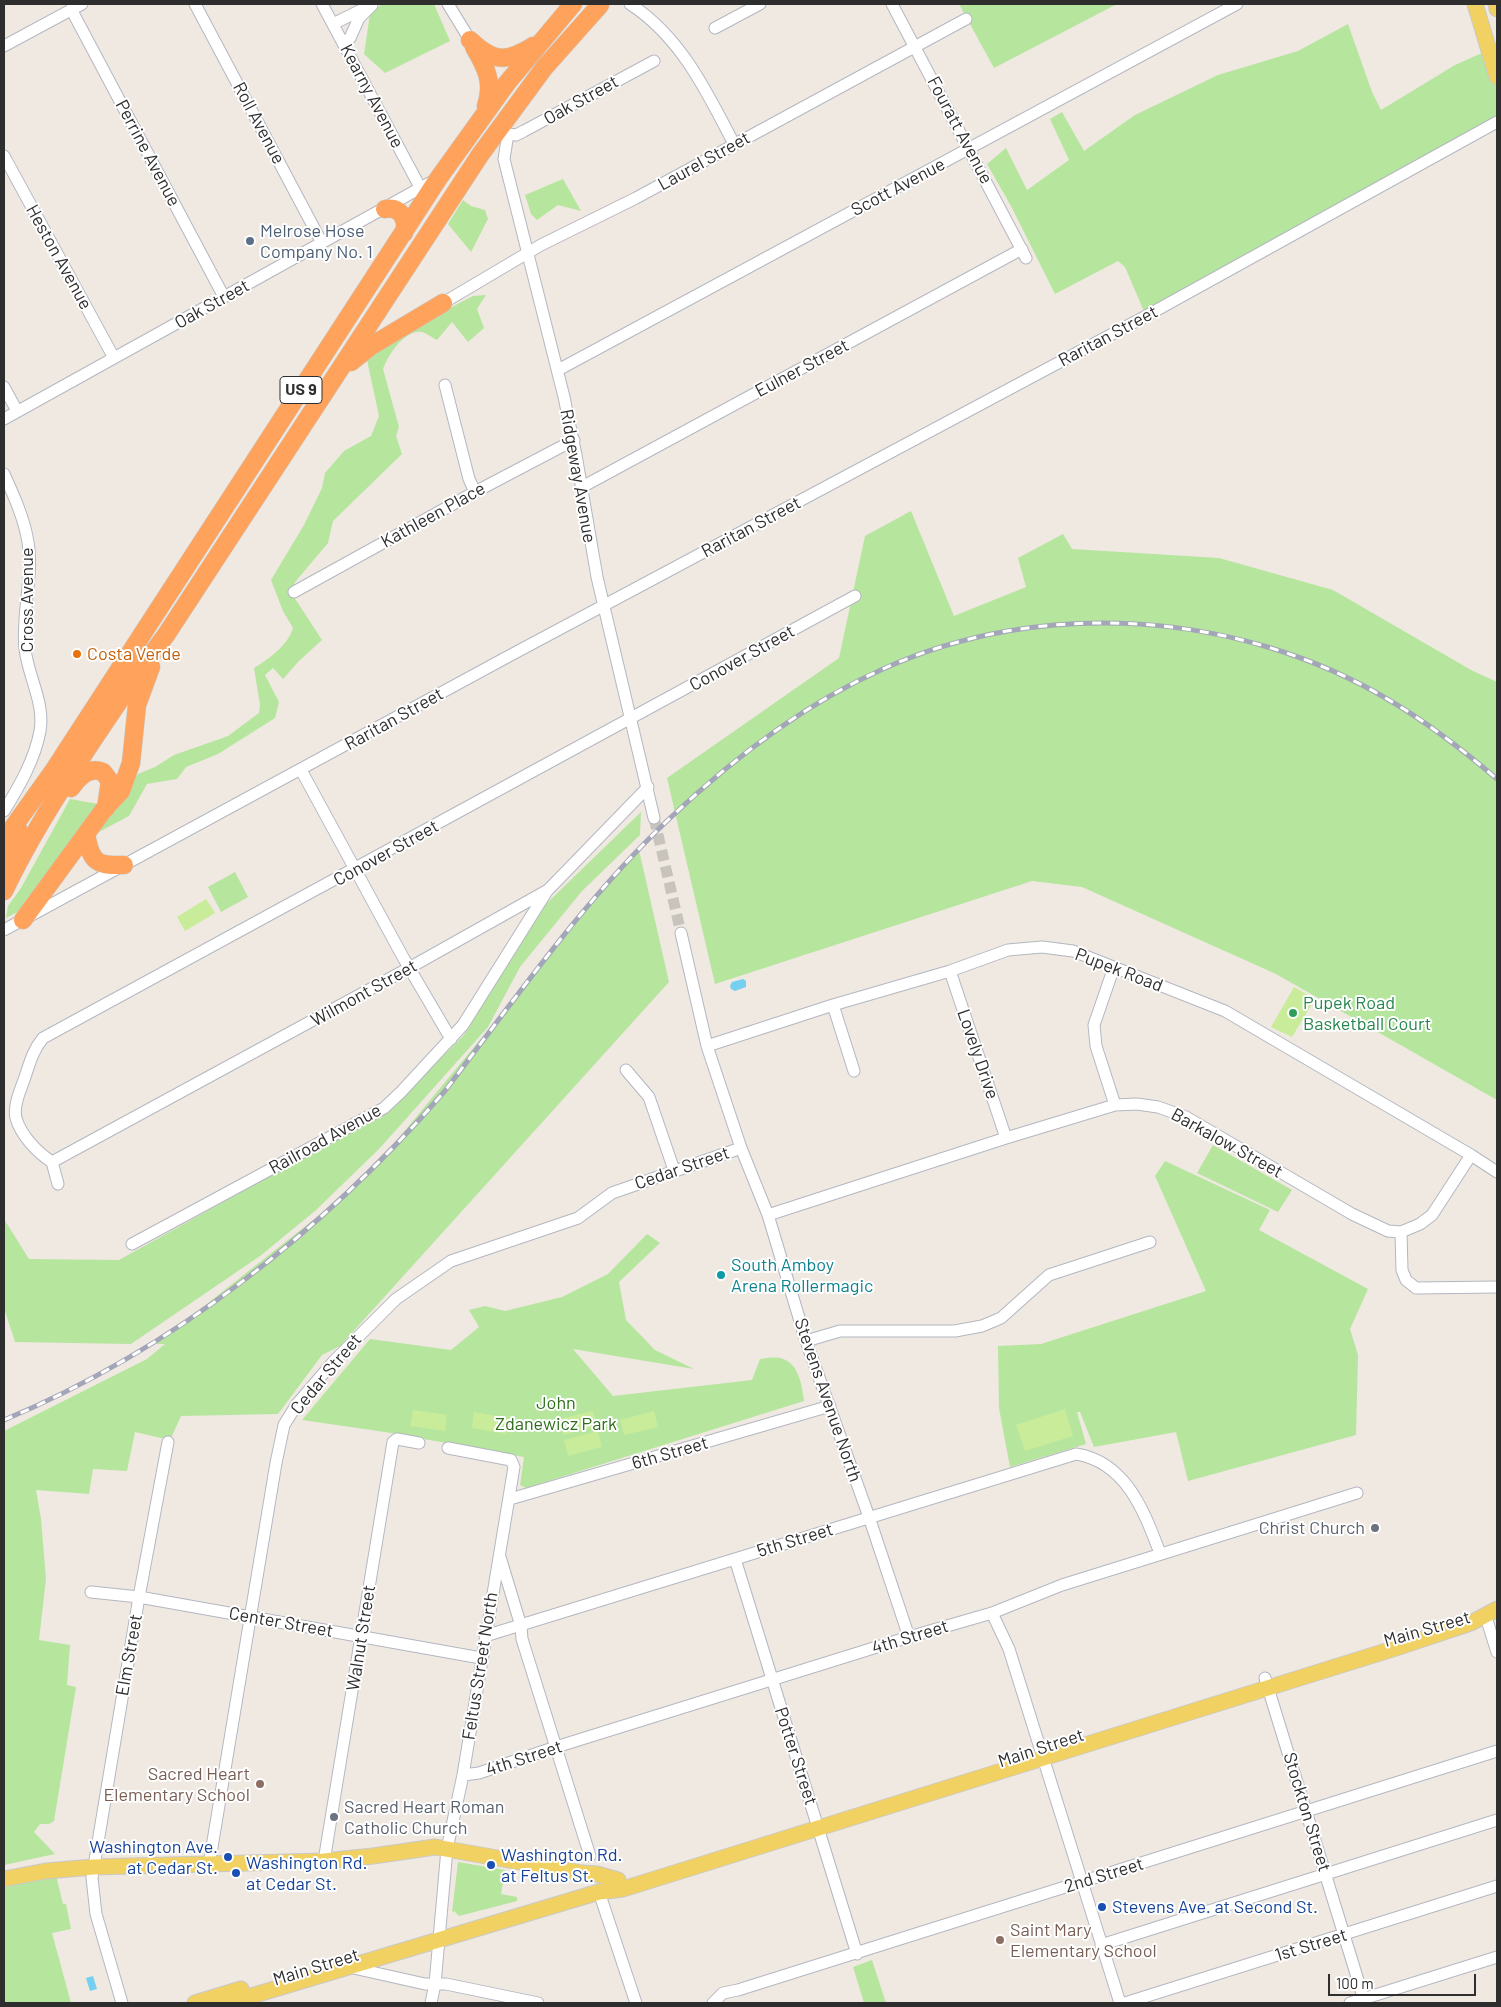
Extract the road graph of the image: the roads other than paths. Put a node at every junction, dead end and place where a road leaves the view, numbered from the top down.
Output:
1 (82, 4) edge
2 (195, 4) edge
3 (322, 4) edge
4 (374, 4) edge
5 (448, 4) edge
6 (573, 4) edge
7 (760, 4) edge
8 (892, 4) edge
9 (1237, 4) edge
10 (1475, 4) edge
11 (1496, 4) edge
12 (600, 5) edge
13 (632, 5) edge
14 (1497, 9) edge
15 (71, 10) junction
16 (966, 19) dead end
17 (334, 24) junction
18 (715, 28) dead end
19 (470, 40) junction
20 (542, 40) junction
21 (344, 43) junction
22 (4, 46) edge
23 (916, 47) junction
24 (654, 61) dead end
25 (1497, 77) edge
26 (518, 102) junction
27 (483, 115) junction
28 (1497, 122) edge
29 (508, 134) junction
30 (734, 144) junction
31 (970, 148) junction
32 (4, 156) edge
33 (438, 179) junction
34 (421, 189) junction
35 (385, 209) junction
36 (404, 233) junction
37 (322, 243) junction
38 (528, 253) junction
39 (1024, 253) joint
40 (224, 297) junction
41 (443, 303) joint
42 (114, 358) junction
43 (558, 370) junction
44 (333, 380) junction
45 (445, 384) dead end
46 (4, 387) edge
47 (17, 411) junction
48 (4, 419) edge
49 (574, 440) junction
50 (4, 474) edge
51 (582, 487) junction
52 (475, 492) junction
53 (294, 592) dead end
54 (855, 596) dead end
55 (604, 606) junction
56 (166, 635) junction
57 (632, 718) junction
58 (301, 770) junction
59 (42, 786) junction
60 (648, 787) junction
61 (105, 808) junction
62 (4, 810) edge
63 (654, 818) tunnel mouth
64 (37, 828) junction
65 (86, 834) junction
66 (4, 840) edge
67 (4, 860) edge
68 (124, 865) junction
69 (355, 870) junction
70 (548, 890) junction
71 (4, 891) edge
72 (23, 920) junction
73 (4, 930) edge
74 (681, 933) tunnel mouth
75 (1114, 967) junction
76 (409, 968) junction
77 (950, 971) junction
78 (833, 1005) junction
79 (451, 1039) junction
80 (707, 1046) junction
81 (626, 1070) dead end
82 (854, 1071) dead end
83 (1116, 1105) junction
84 (1006, 1138) junction
85 (741, 1148) junction
86 (1471, 1154) junction
87 (52, 1162) junction
88 (674, 1170) junction
89 (1497, 1172) edge
90 (58, 1184) dead end
91 (768, 1215) junction
92 (1401, 1232) junction
93 (1150, 1242) dead end
94 (132, 1244) dead end
95 (1497, 1287) edge
96 (806, 1341) junction
97 (830, 1406) junction
98 (168, 1442) dead end
99 (419, 1443) dead end
100 (448, 1448) dead end
101 (1357, 1493) dead end
102 (510, 1499) junction
103 (869, 1517) junction
104 (498, 1553) junction
105 (1160, 1553) junction
106 (735, 1559) junction
107 (91, 1592) dead end
108 (139, 1597) junction
109 (1491, 1611) edge
110 (992, 1613) junction
111 (250, 1616) junction
112 (521, 1626) junction
113 (485, 1636) junction
114 (362, 1637) junction
115 (909, 1637) junction
116 (1497, 1652) edge
117 (481, 1658) junction
118 (771, 1680) junction
119 (1266, 1683) junction
120 (556, 1747) junction
121 (1497, 1751) edge
122 (1042, 1753) junction
123 (462, 1775) junction
124 (1306, 1812) junction
125 (1497, 1820) edge
126 (818, 1823) junction
127 (447, 1849) junction
128 (590, 1856) dead end
129 (324, 1861) junction
130 (208, 1865) junction
131 (93, 1867) junction
132 (582, 1873) junction
133 (1326, 1875) junction
134 (4, 1879) edge
135 (618, 1880) junction
136 (1082, 1882) junction
137 (1497, 1886) edge
138 (599, 1892) junction
139 (1343, 1935) junction
140 (438, 1940) junction
141 (1101, 1945) junction
142 (857, 1954) junction
143 (1497, 1957) edge
144 (347, 1967) junction
145 (435, 1984) junction
146 (1364, 2001) edge
147 (122, 2003) edge
148 (195, 2003) edge
149 (228, 2003) edge
150 (431, 2003) edge
151 (538, 2003) edge
152 (636, 2003) edge
153 (713, 2003) edge
154 (1120, 2003) edge
155 (1125, 2003) edge
156 (1350, 2003) edge

1 - 15 street
2 - 37 street, Roll Avenue
3 - 17 street, Kearny Avenue
4 - 17 street
4 - 21 street
5 - 19 street
6 - 20 highway, US 9
7 - 18 street
8 - 23 street, Fouratt Avenue
9 - 31 street, Scott Avenue
10 - 25 main road
11 - 14 main road
12 - 26 highway, US 9
13 - 30 street
15 - 22 street
15 - 40 street, Perrine Avenue
16 - 23 street, Laurel Street
17 - 21 street, Kearny Avenue
19 - 20 highway
19 - 27 highway
20 - 27 highway, US 9
21 - 34 street, Kearny Avenue
23 - 30 street, Laurel Street
23 - 31 street, Fouratt Avenue
24 - 29 street, Oak Street
26 - 29 highway
26 - 44 highway, US 9
27 - 33 highway, US 9
28 - 55 street, Raritan Street
29 - 38 street, Ridgeway Avenue
30 - 38 street, Laurel Street
31 - 39 street, Fouratt Avenue
31 - 43 street, Scott Avenue
32 - 42 street, Heston Avenue
33 - 34 street, Oak Street
33 - 36 highway, US 9
34 - 35 street, Oak Street
35 - 36 highway
35 - 37 street, Oak Street
36 - 59 highway, US 9
37 - 40 street, Oak Street
38 - 41 street, Laurel Street
38 - 43 street, Ridgeway Avenue
39 - 51 street, Eulner Street
40 - 42 street, Oak Street
41 - 44 highway
42 - 47 street, Oak Street
43 - 49 street, Ridgeway Avenue
44 - 56 highway, US 9
45 - 52 street
46 - 47 street
47 - 48 street, Oak Street
49 - 51 street, Ridgeway Avenue
49 - 52 street, Kathleen Place
50 - 62 street, Cross Avenue
51 - 55 street, Ridgeway Avenue
52 - 53 street, Kathleen Place
54 - 57 street, Conover Street
55 - 57 street, Ridgeway Avenue
55 - 58 street, Raritan Street
56 - 61 highway
56 - 64 highway, US 9
57 - 60 street, Ridgeway Avenue
57 - 69 street, Conover Street
58 - 68 street, Raritan Street
58 - 69 street
59 - 66 highway
59 - 67 highway, US 9
60 - 63 street, Ridgeway Avenue
60 - 70 street, Wilmont Street
61 - 64 highway
61 - 65 highway
64 - 71 highway, US 9
65 - 68 highway
65 - 72 highway
68 - 72 street, Raritan Street
69 - 76 street
69 - 87 street, Conover Street
70 - 76 street, Wilmont Street
70 - 79 street, Railroad Avenue
72 - 73 street, Raritan Street
74 - 80 street, Stevens Avenue North
75 - 77 street, Pupek Road
75 - 83 street
75 - 86 street, Pupek Road
76 - 79 street
76 - 87 street, Wilmont Street
77 - 78 street, Pupek Road
77 - 84 street, Lovely Drive
78 - 80 street, Pupek Road
78 - 82 street
79 - 94 street, Railroad Avenue
80 - 85 street, Stevens Avenue North
81 - 88 street
83 - 84 street, Barkalow Street
83 - 92 street, Barkalow Street
84 - 91 street, Barkalow Street
85 - 88 street, Cedar Street
85 - 91 street, Stevens Avenue North
86 - 89 street, Pupek Road
86 - 92 street
87 - 90 street
88 - 111 street, Cedar Street
91 - 96 street, Stevens Avenue North
92 - 95 street
93 - 96 street
96 - 97 street, Stevens Avenue North
97 - 102 street, 6th Street
97 - 103 street, Stevens Avenue North
98 - 108 street, Elm Street
99 - 114 street, Walnut Street
100 - 102 street, Feltus Street North
101 - 105 street, 4th Street
102 - 104 street, Feltus Street North
103 - 105 street, 5th Street
103 - 106 street, 5th Street
103 - 115 street, Stevens Avenue North
104 - 112 street
104 - 113 street, Feltus Street North
105 - 110 street, 4th Street
106 - 112 street, 5th Street
106 - 118 street, Potter Street
107 - 108 street, Center Street
108 - 111 street, Center Street
108 - 131 street, Elm Street
109 - 116 street
109 - 119 main road, Main Street
110 - 115 street, 4th Street
110 - 122 street
111 - 114 street, Center Street
111 - 130 street, Cedar Street
112 - 113 street, 5th Street
112 - 120 street
113 - 117 street, Feltus Street North
114 - 117 street, Center Street
114 - 129 street, Walnut Street
115 - 118 street, 4th Street
117 - 123 street, Feltus Street North
118 - 120 street, 4th Street
118 - 126 street, Potter Street
119 - 122 main road, Main Street
119 - 124 street, Stockton Street
120 - 123 street, 4th Street
120 - 128 street
121 - 124 street, 2nd Street
122 - 126 main road, Main Street
122 - 136 street
123 - 127 street, Feltus Street North
124 - 133 street, Stockton Street
124 - 136 street, 2nd Street
125 - 133 street
126 - 135 main road, Main Street
126 - 138 main road, Main Street
126 - 142 street, Potter Street
127 - 129 main road
127 - 132 main road
127 - 140 street, Feltus Street North
129 - 130 main road
130 - 131 main road
131 - 134 main road
131 - 147 street, Elm Street
132 - 135 main road
132 - 138 main road
133 - 139 street, Stockton Street
133 - 141 street
135 - 138 main road, Main Street
136 - 141 street
136 - 142 street, 2nd Street
137 - 139 street, 1st Street
138 - 140 main road, Main Street
138 - 152 street
139 - 146 street, Stockton Street
139 - 155 street, 1st Street
140 - 144 main road, Main Street
140 - 145 street, Feltus Street North
140 - 148 main road, Main Street
141 - 154 street
142 - 153 street, 2nd Street
143 - 146 street
144 - 145 street
144 - 149 main road, Main Street
145 - 150 street, Feltus Street North
145 - 151 street
146 - 156 street

